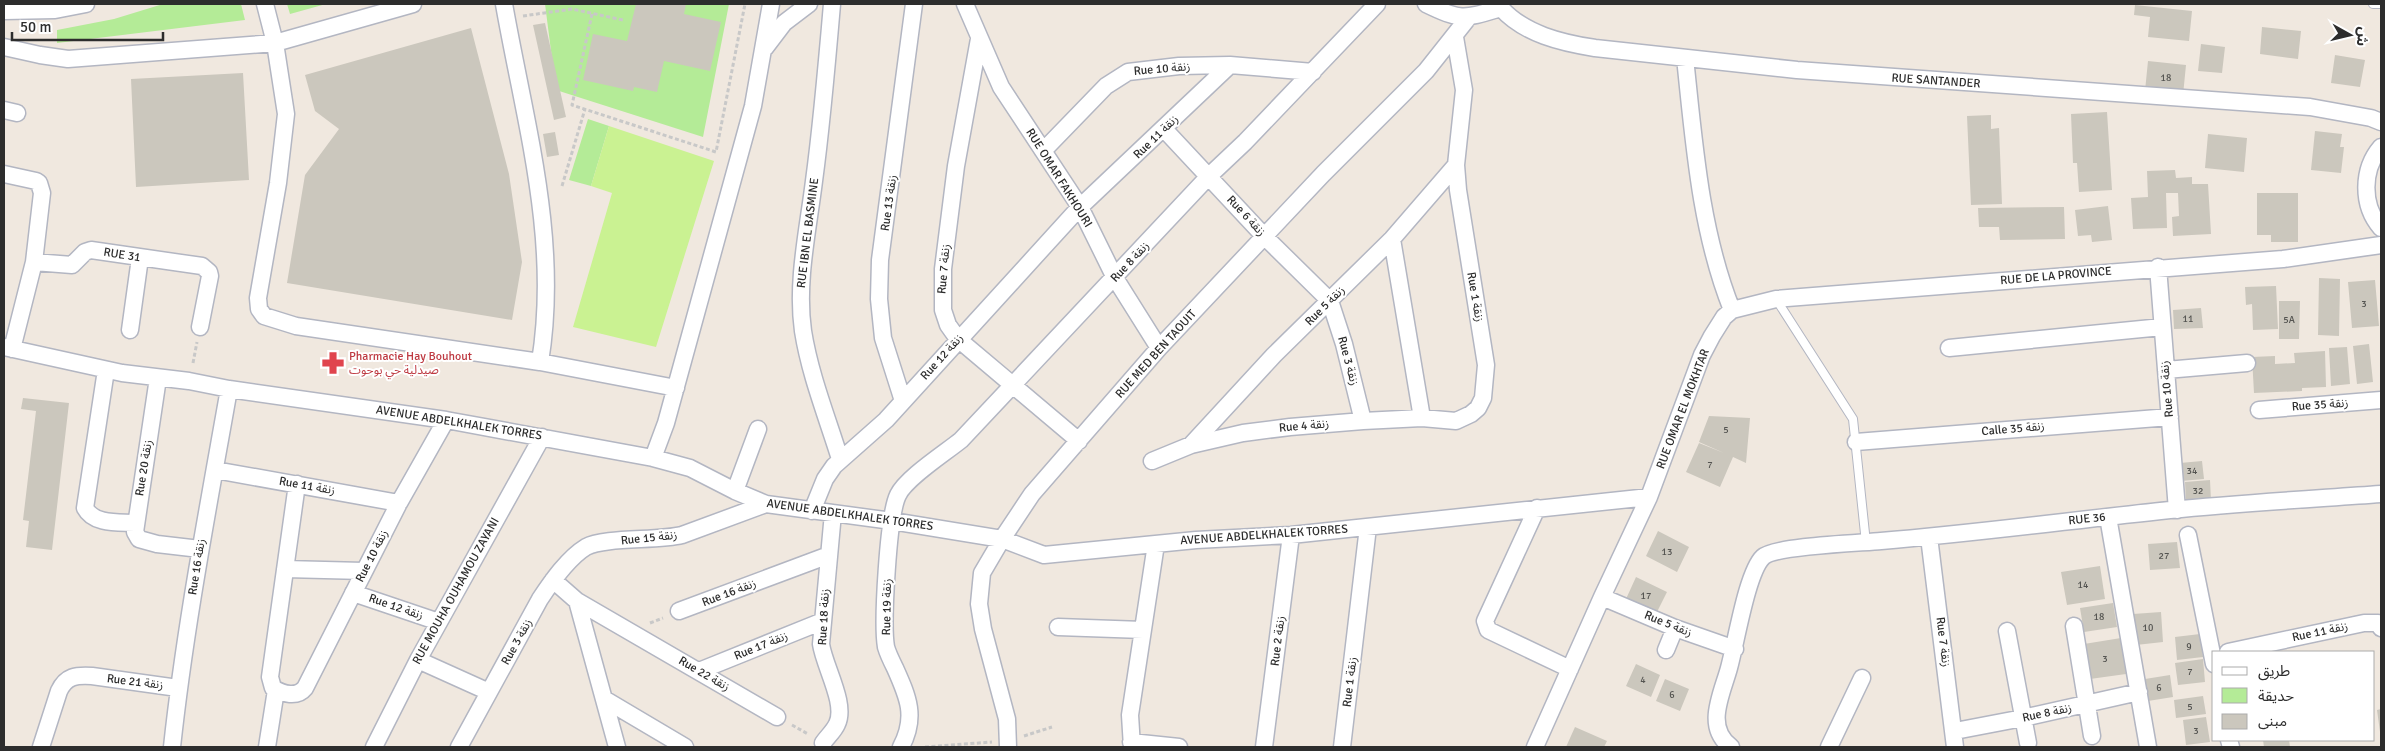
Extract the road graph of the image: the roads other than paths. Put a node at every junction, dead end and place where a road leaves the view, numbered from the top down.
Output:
1 (86, 4) edge
2 (265, 4) edge
3 (413, 4) edge
4 (771, 4) edge
5 (809, 4) edge
6 (832, 4) edge
7 (914, 4) edge
8 (965, 4) edge
9 (1376, 4) edge
10 (1426, 4) edge
11 (2373, 4) edge
12 (2381, 4) edge
13 (1501, 6) edge
14 (4, 11) edge
15 (505, 11) edge
16 (1468, 18) junction
17 (1455, 36) junction
18 (979, 39) junction
19 (275, 43) junction
20 (4, 46) edge
21 (762, 51) junction
22 (1685, 58) junction
23 (1230, 66) junction
24 (1313, 72) junction
25 (2381, 122) edge
26 (1164, 129) junction
27 (2381, 147) edge
28 (1043, 151) junction
29 (1456, 165) junction
30 (4, 174) edge
31 (1209, 176) junction
32 (1080, 207) junction
33 (2381, 228) edge
34 (1264, 236) junction
35 (1392, 239) junction
36 (2381, 245) edge
37 (140, 258) junction
38 (34, 262) junction
39 (2158, 267) junction
40 (1115, 278) junction
41 (1776, 299) junction
42 (1330, 301) junction
43 (1732, 310) junction
44 (200, 327) road end
45 (2162, 327) junction
46 (130, 330) dead end
47 (958, 339) junction
48 (8, 348) edge
49 (1159, 348) junction
50 (1949, 348) dead end
51 (540, 362) junction
52 (2247, 363) dead end
53 (106, 370) junction
54 (2166, 370) junction
55 (158, 378) junction
56 (1013, 386) junction
57 (676, 388) junction
58 (229, 389) junction
59 (2381, 400) edge
60 (903, 401) junction
61 (2260, 410) dead end
62 (2170, 417) junction
63 (1422, 418) junction
64 (446, 420) junction
65 (1461, 420) joint
66 (1364, 421) junction
67 (758, 429) dead end
68 (542, 436) junction
69 (1079, 441) junction
70 (1856, 442) junction
71 (1191, 444) junction
72 (653, 458) junction
73 (840, 459) junction
74 (1152, 460) dead end
75 (215, 470) junction
76 (297, 484) junction
77 (735, 491) junction
78 (2381, 494) edge
79 (1649, 497) junction
80 (399, 503) junction
81 (766, 504) junction
82 (1537, 508) junction
83 (2177, 510) junction
84 (812, 511) junction
85 (833, 513) junction
86 (2108, 517) junction
87 (892, 521) junction
88 (135, 523) junction
89 (1368, 527) junction
90 (1291, 535) junction
91 (2188, 535) dead end
92 (1929, 537) junction
93 (1002, 539) junction
94 (1866, 543) junction
95 (1156, 544) junction
96 (588, 546) joint
97 (200, 549) junction
98 (828, 555) junction
99 (284, 569) junction
100 (364, 572) junction
101 (553, 580) junction
102 (353, 593) junction
103 (1602, 597) junction
104 (577, 601) junction
105 (680, 611) road end
106 (822, 621) junction
107 (439, 622) junction
108 (2074, 626) dead end
109 (1058, 627) dead end
110 (1675, 628) junction
111 (2381, 628) edge
112 (1143, 630) junction
113 (2007, 631) dead end
114 (1735, 649) junction
115 (1666, 650) dead end
116 (2216, 651) edge
117 (2243, 651) edge
118 (418, 660) junction
119 (1570, 669) junction
120 (699, 671) junction
121 (1862, 678) dead end
122 (178, 688) junction
123 (276, 690) junction
124 (489, 692) junction
125 (2139, 692) junction
126 (604, 699) junction
127 (2088, 705) junction
128 (777, 717) road end
129 (2024, 718) junction
130 (2092, 736) dead end
131 (1955, 739) edge
132 (823, 743) road end
133 (2028, 744) dead end
134 (1128, 745) edge
135 (41, 747) edge
136 (47, 747) edge
137 (172, 747) edge
138 (267, 747) edge
139 (374, 747) edge
140 (459, 747) edge
141 (617, 747) edge
142 (685, 747) edge
143 (900, 747) edge
144 (1008, 747) edge
145 (1179, 747) edge
146 (1264, 747) edge
147 (1342, 747) edge
148 (1535, 747) edge
149 (1731, 747) edge
150 (1829, 747) edge
151 (2148, 747) edge

1 - 14 street
2 - 19 street
3 - 19 street
4 - 21 street
5 - 21 street
6 - 73 street, RUE IBN EL BASMINE
7 - 60 street, Rue 13 زنقة
8 - 18 street, RUE OMAR FAKHOURI
9 - 24 street, Rue 8 زنقة
10 - 16 street
11 - 12 lane
13 - 16 street
13 - 22 street, RUE SANTANDER
15 - 51 street
16 - 17 street, RUE MED BEN TAOUIT
17 - 29 street, Rue 1 زنقة
17 - 34 street, RUE MED BEN TAOUIT
18 - 28 street, RUE OMAR FAKHOURI
18 - 47 street, Rue 7 زنقة
19 - 20 street
19 - 51 street
21 - 57 street
22 - 25 street, RUE SANTANDER
22 - 43 street
23 - 24 street, Rue 10 زنقة
23 - 26 street, Rue 11 زنقة
23 - 28 street, Rue 10 زنقة
24 - 31 street, Rue 8 زنقة
26 - 31 street, Rue 6 زنقة
26 - 32 street, Rue 11 زنقة
27 - 33 street
28 - 32 street, RUE OMAR FAKHOURI
29 - 35 street, Rue 5 زنقة
29 - 65 street, Rue 1 زنقة
30 - 38 street
31 - 34 street, Rue 6 زنقة
31 - 40 street, Rue 8 زنقة
32 - 40 street, RUE OMAR FAKHOURI
32 - 47 street, Rue 12 زنقة
34 - 42 street, Rue 6 زنقة
34 - 49 street, RUE MED BEN TAOUIT
35 - 42 street, Rue 5 زنقة
35 - 63 street
36 - 39 street, RUE DE LA PROVINCE
37 - 38 street, RUE 31
37 - 44 street, RUE 31
37 - 46 street
38 - 48 street
39 - 41 street, RUE DE LA PROVINCE
39 - 45 street, Rue 10 زنقة
40 - 49 street, RUE OMAR FAKHOURI
40 - 56 street, Rue 8 زنقة
41 - 43 street, RUE DE LA PROVINCE
41 - 70 lane
42 - 66 street, Rue 3 زنقة
42 - 71 street, Rue 5 زنقة
43 - 79 street, RUE OMAR EL MOKHTAR
45 - 50 street
45 - 54 street, Rue 10 زنقة
47 - 56 street, Rue 7 زنقة
47 - 60 street, Rue 12 زنقة
48 - 53 street, AVENUE ABDELKHALEK TORRES
49 - 69 street, RUE MED BEN TAOUIT
51 - 57 street
52 - 54 street
53 - 55 street, AVENUE ABDELKHALEK TORRES
53 - 88 street
54 - 62 street, Rue 10 زنقة
55 - 58 street, AVENUE ABDELKHALEK TORRES
55 - 88 street, Rue 20 زنقة
56 - 69 street, Rue 7 زنقة
56 - 87 street, Rue 8 زنقة
57 - 72 street
58 - 64 street, AVENUE ABDELKHALEK TORRES
58 - 75 street, Rue 16 زنقة
59 - 61 street, Rue 35 زنقة
60 - 73 street, Rue 12 زنقة
62 - 70 street, Calle 35 زنقة
62 - 83 street, Rue 10 زنقة
63 - 65 street, Rue 4 زنقة
63 - 66 street, Rue 4 زنقة
64 - 68 street, AVENUE ABDELKHALEK TORRES
64 - 80 street, Rue 10 زنقة
66 - 71 street, Rue 4 زنقة
67 - 77 street
68 - 72 street, AVENUE ABDELKHALEK TORRES
68 - 107 street, RUE MOUHA OUHAMOU ZAYANI
69 - 93 street, RUE MED BEN TAOUIT
70 - 94 lane
71 - 74 street, Rue 4 زنقة
72 - 77 street, AVENUE ABDELKHALEK TORRES
73 - 84 street, Rue 12 زنقة
75 - 76 street, Rue 11 زنقة
75 - 97 street, Rue 16 زنقة
76 - 80 street, Rue 11 زنقة
76 - 99 street
77 - 81 street, AVENUE ABDELKHALEK TORRES
78 - 83 street, RUE 36
79 - 82 street, AVENUE ABDELKHALEK TORRES
79 - 103 street, RUE OMAR EL MOKHTAR
80 - 100 street, Rue 10 زنقة
81 - 84 street, AVENUE ABDELKHALEK TORRES
81 - 96 street, Rue 15 زنقة
82 - 89 street, AVENUE ABDELKHALEK TORRES
82 - 119 street
83 - 86 street, RUE 36
84 - 85 street, AVENUE ABDELKHALEK TORRES
85 - 87 street, AVENUE ABDELKHALEK TORRES
85 - 98 street, Rue 18 زنقة
86 - 92 street, RUE 36
86 - 125 street
87 - 93 street, AVENUE ABDELKHALEK TORRES
87 - 143 street, Rue 19 زنقة
88 - 97 street
89 - 90 street, AVENUE ABDELKHALEK TORRES
89 - 147 street, Rue 1 زنقة
90 - 95 street, AVENUE ABDELKHALEK TORRES
90 - 146 street, Rue 2 زنقة
91 - 116 street
92 - 94 street, RUE 36
92 - 131 street, Rue 7 زنقة
93 - 95 street, AVENUE ABDELKHALEK TORRES
93 - 144 street, RUE MED BEN TAOUIT
94 - 114 street, RUE 36
95 - 112 street
96 - 101 street, Rue 3 زنقة
97 - 122 street, Rue 16 زنقة
98 - 105 street, Rue 16 زنقة
98 - 106 street, Rue 18 زنقة
99 - 100 street
99 - 123 street
100 - 102 street, Rue 10 زنقة
101 - 104 street, Rue 22 زنقة
101 - 124 street, Rue 3 زنقة
102 - 107 street, Rue 12 زنقة
102 - 123 street, Rue 10 زنقة
103 - 110 street, Rue 5 زنقة
103 - 119 street, RUE OMAR EL MOKHTAR
104 - 120 street, Rue 22 زنقة
104 - 126 street
106 - 120 street, Rue 17 زنقة
106 - 132 street, Rue 18 زنقة
107 - 118 street, RUE MOUHA OUHAMOU ZAYANI
108 - 127 street
109 - 112 street
110 - 114 street, Rue 5 زنقة
110 - 115 street
111 - 117 street, Rue 11 زنقة
112 - 134 street
113 - 129 street
114 - 149 street
118 - 124 street
118 - 139 street, RUE MOUHA OUHAMOU ZAYANI
119 - 148 street, RUE OMAR EL MOKHTAR
120 - 128 street, Rue 22 زنقة
121 - 150 street
122 - 135 street, Rue 21 زنقة
122 - 137 street, Rue 16 زنقة
123 - 138 street
124 - 140 street, Rue 3 زنقة
125 - 127 street, Rue 8 زنقة
125 - 151 street
126 - 141 street
126 - 142 street
127 - 129 street, Rue 8 زنقة
127 - 130 street
129 - 131 street, Rue 8 زنقة
129 - 133 street
134 - 145 street
135 - 136 street

